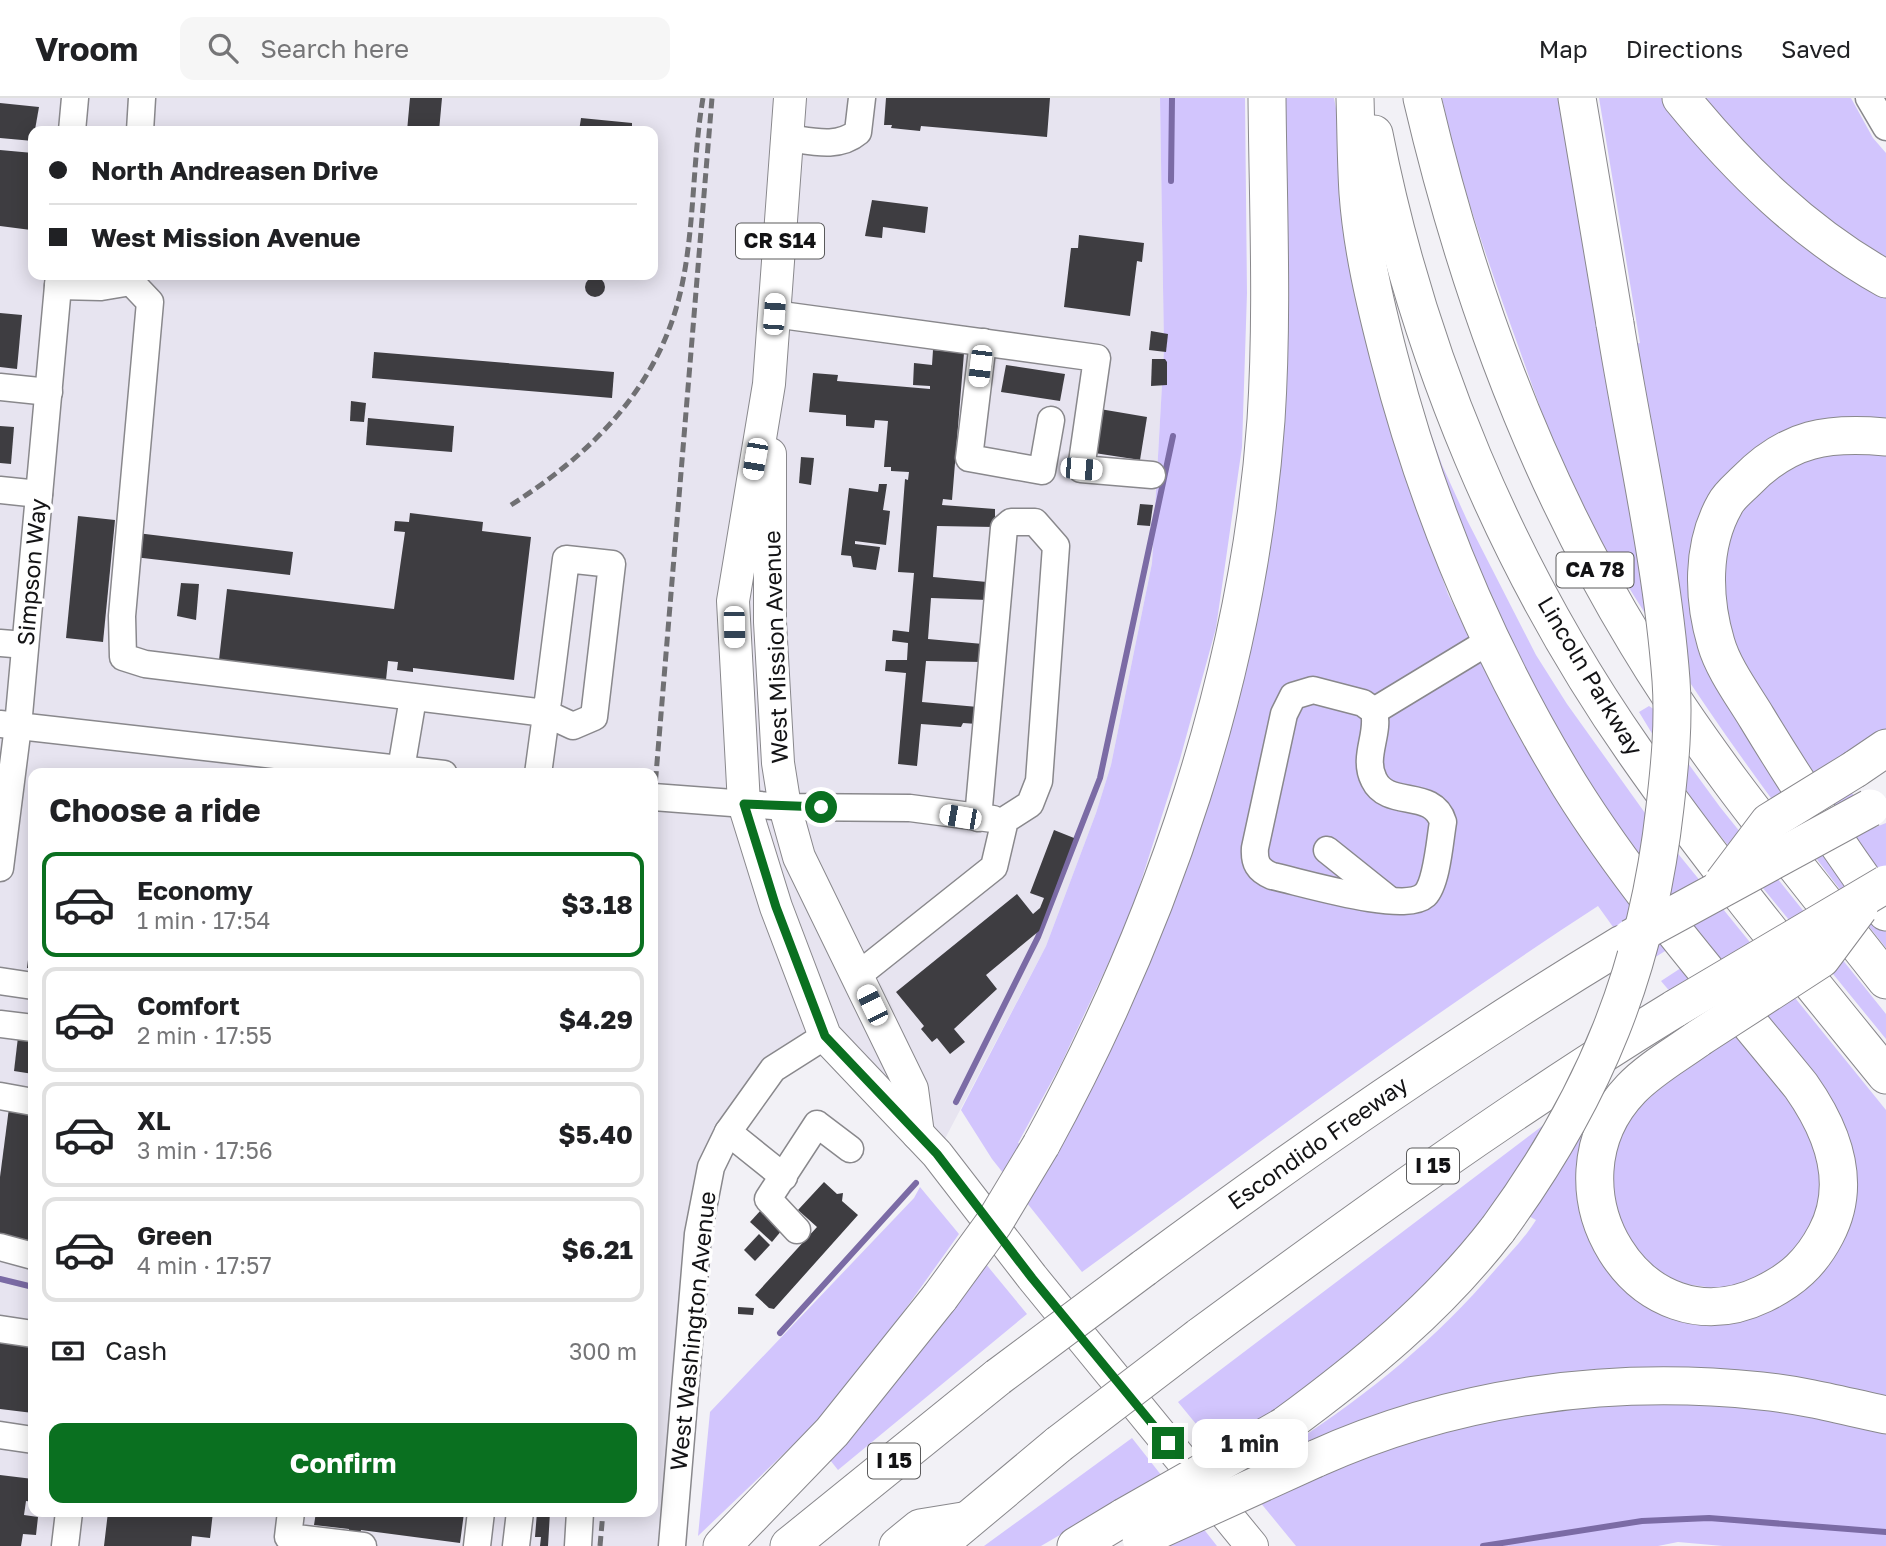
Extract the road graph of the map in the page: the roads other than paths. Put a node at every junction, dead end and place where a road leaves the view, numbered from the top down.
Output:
1 (75, 98) edge
2 (142, 98) edge
3 (790, 98) edge
4 (862, 98) edge
5 (1267, 98) edge
6 (1355, 98) edge
7 (1367, 98) edge
8 (1422, 98) edge
9 (1577, 98) edge
10 (1681, 98) edge
11 (1870, 98) edge
12 (72, 126) edge
13 (140, 126) edge
14 (1886, 127) edge
15 (787, 138) junction
16 (1886, 279) edge
17 (59, 280) edge
18 (128, 280) edge
19 (132, 280) edge
20 (774, 314) junction
21 (983, 342) junction
22 (769, 384) junction
23 (0, 387) edge
24 (49, 391) junction
25 (1051, 420) dead end
26 (1886, 437) edge
27 (1152, 475) dead end
28 (0, 490) edge
29 (39, 494) junction
30 (1491, 640) junction
31 (13, 644) edge
32 (412, 698) junction
33 (1374, 711) junction
34 (545, 713) junction
35 (9, 725) edge
36 (1886, 748) edge
37 (392, 768) edge
38 (401, 768) edge
39 (539, 768) edge
40 (658, 797) edge
41 (1878, 803) edge
42 (744, 804) junction
43 (785, 807) junction
44 (978, 818) junction
45 (1005, 821) junction
46 (1327, 850) dead end
47 (0, 868) edge
48 (1716, 892) junction
49 (1880, 897) edge
50 (1394, 903) junction
51 (857, 976) junction
52 (1886, 980) edge
53 (0, 981) edge
54 (28, 985) edge
55 (0, 1024) edge
56 (28, 1027) edge
57 (825, 1036) junction
58 (1886, 1074) edge
59 (0, 1096) edge
60 (28, 1101) edge
61 (728, 1132) junction
62 (918, 1134) junction
63 (850, 1149) dead end
64 (784, 1177) junction
65 (797, 1230) dead end
66 (0, 1247) edge
67 (28, 1255) edge
68 (0, 1329) edge
69 (28, 1333) edge
70 (1886, 1415) edge
71 (0, 1435) edge
72 (28, 1439) edge
73 (68, 1517) edge
74 (290, 1517) edge
75 (480, 1517) edge
76 (519, 1517) edge
77 (580, 1517) edge
78 (967, 1520) junction
79 (1130, 1534) edge
80 (65, 1546) edge
81 (363, 1546) edge
82 (477, 1546) edge
83 (516, 1546) edge
84 (578, 1546) edge
85 (672, 1546) edge
86 (722, 1546) edge
87 (789, 1546) edge
88 (898, 1546) edge
89 (937, 1546) edge
90 (1076, 1546) edge
91 (1252, 1546) edge

1 - 12 street
2 - 13 street
3 - 15 main road, West Mission Avenue / CR S14
4 - 15 street
5 - 86 highway, bridge
6 - 30 highway
7 - 58 highway, Lincoln Parkway / CA 78
8 - 52 highway, CA 78
9 - 79 highway, bridge
10 - 16 highway
11 - 14 street
15 - 20 main road, West Mission Avenue / CR S14
17 - 18 street
17 - 24 street, Simpson Way
19 - 32 street
20 - 21 street
20 - 22 main road, West Mission Avenue / CR S14
21 - 25 street
21 - 27 street
22 - 42 main road, West Mission Avenue / CR S14
22 - 43 main road, West Mission Avenue / CR S14
23 - 24 street
24 - 29 street, Simpson Way
26 - 49 highway
28 - 29 street
29 - 31 street, Simpson Way
30 - 33 street
30 - 49 highway, bridge
31 - 35 street, Simpson Way
32 - 34 street
32 - 38 street
33 - 50 street
33 - 50 street
34 - 34 street
34 - 39 street
35 - 37 street
35 - 47 street, Simpson Way
36 - 48 highway, bridge
40 - 42 street
41 - 48 highway, Escondido Freeway / I 15, bridge
42 - 43 street
42 - 57 main road, West Mission Avenue / CR S14
43 - 44 street
43 - 51 main road, West Mission Avenue / CR S14
44 - 45 street
44 - 45 street
45 - 51 street
46 - 50 street
48 - 87 highway, Escondido Freeway / I 15, bridge
49 - 78 highway, I 15, bridge
51 - 62 main road, West Mission Avenue / CR S14
53 - 54 street
55 - 56 street
57 - 61 street, West Washington Avenue
57 - 62 main road, West Mission Avenue / CR S14
59 - 60 street
61 - 64 street
61 - 85 street, West Washington Avenue
62 - 91 main road, West Mission Avenue / CR S14
63 - 64 street
64 - 65 street
66 - 67 street
68 - 69 street
70 - 79 highway, bridge
71 - 72 street
73 - 80 street
74 - 81 street
75 - 82 street
76 - 83 street
77 - 84 street
78 - 88 highway
78 - 89 highway, I 15
79 - 90 highway

